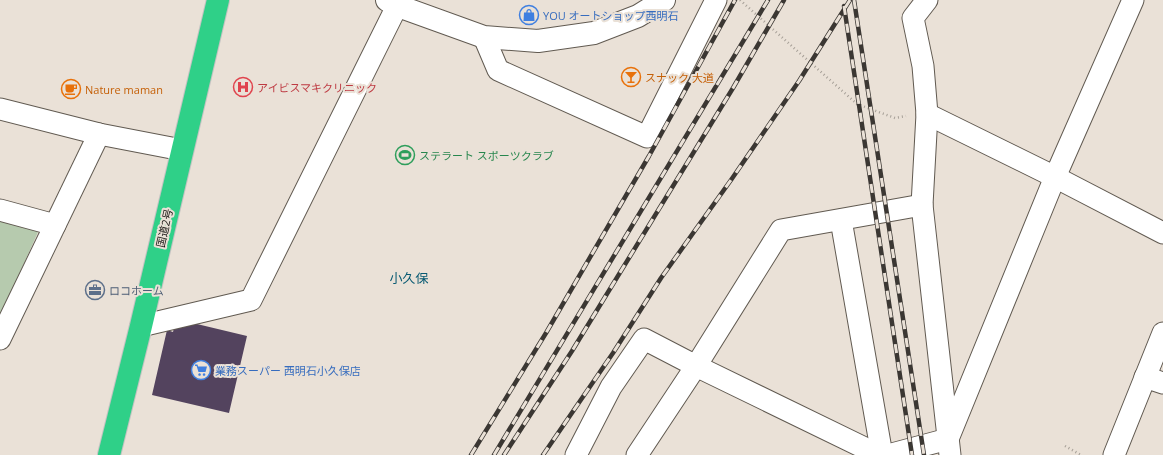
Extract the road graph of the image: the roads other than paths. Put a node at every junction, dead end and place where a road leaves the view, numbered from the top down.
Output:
1 (218, 0) edge
2 (664, 0) edge
3 (716, 0) edge
4 (927, 0) edge
5 (1133, 0) edge
6 (395, 2) edge
7 (484, 38) junction
8 (0, 109) edge
9 (927, 114) junction
10 (99, 134) junction
11 (182, 150) junction
12 (1055, 177) junction
13 (922, 205) junction
14 (0, 210) edge
15 (841, 220) junction
16 (55, 225) junction
17 (1163, 233) edge
18 (3, 326) edge
19 (141, 326) junction
20 (1163, 333) edge
21 (696, 366) junction
22 (1154, 380) edge
23 (949, 447) edge
24 (109, 455) edge
25 (576, 455) edge
26 (637, 455) edge
27 (880, 455) edge
28 (888, 455) edge
29 (1114, 455) edge

1 - 11 highway, 国道2号
2 - 7 street
3 - 7 street
4 - 9 street
5 - 12 street
6 - 7 street
6 - 19 street
8 - 10 street
9 - 12 street
9 - 13 street
10 - 11 street
10 - 16 street
11 - 19 highway, 国道2号
12 - 17 street
12 - 23 street
13 - 15 street
13 - 23 street
14 - 16 street
15 - 21 street
15 - 27 street
16 - 18 street
19 - 24 highway, 国道2号
20 - 22 street
21 - 25 street
21 - 26 street
21 - 27 street
22 - 29 street
23 - 28 street

